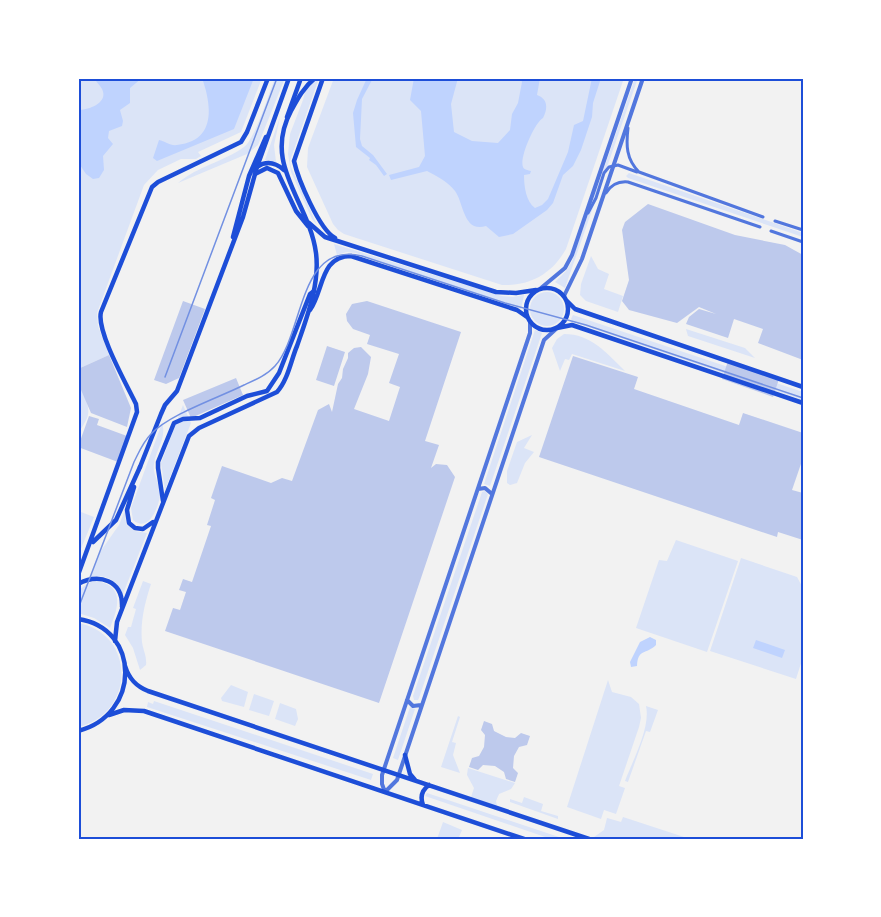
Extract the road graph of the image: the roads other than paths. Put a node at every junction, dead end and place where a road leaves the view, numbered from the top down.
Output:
1 (268, 78) edge
2 (289, 78) edge
3 (301, 78) edge
4 (315, 78) edge
5 (323, 78) edge
6 (632, 78) edge
7 (643, 78) edge
8 (287, 117) junction
9 (628, 121) junction
10 (270, 128) junction
11 (613, 166) junction
12 (257, 167) junction
13 (284, 170) junction
14 (642, 173) junction
15 (255, 174) junction
16 (602, 199) junction
17 (763, 217) dead end
18 (584, 220) junction
19 (775, 221) dead end
20 (309, 226) junction
21 (760, 227) dead end
22 (803, 230) edge
23 (771, 231) dead end
24 (803, 242) edge
25 (345, 243) junction
26 (231, 248) junction
27 (539, 289) junction
28 (314, 291) junction
29 (565, 298) junction
30 (309, 311) junction
31 (529, 320) junction
32 (556, 328) junction
33 (803, 385) edge
34 (803, 403) edge
35 (140, 467) junction
36 (478, 489) junction
37 (493, 494) junction
38 (163, 501) junction
39 (158, 516) junction
40 (89, 547) junction
41 (78, 575) edge
42 (78, 584) edge
43 (121, 612) junction
44 (78, 619) edge
45 (115, 641) junction
46 (125, 666) junction
47 (407, 700) junction
48 (422, 705) junction
49 (109, 715) junction
50 (78, 731) edge
51 (405, 755) junction
52 (384, 770) junction
53 (398, 775) junction
54 (416, 781) junction
55 (429, 785) junction
56 (385, 792) junction
57 (423, 805) junction
58 (524, 839) edge
59 (589, 839) edge

1 - 40 main road
2 - 10 main road
3 - 8 main road
4 - 8 main road
5 - 25 main road
6 - 18 street
7 - 9 street
8 - 13 main road
9 - 11 street
9 - 14 street
10 - 12 main road
10 - 26 main road
11 - 14 street
11 - 16 street
11 - 18 street
12 - 13 main road
12 - 15 main road
13 - 20 main road
14 - 17 street
15 - 20 main road
15 - 26 main road
16 - 21 street
16 - 29 street
18 - 27 street
19 - 22 street
20 - 25 main road
20 - 28 main road
23 - 24 street
25 - 27 main road
26 - 35 main road
27 - 29 main road
27 - 31 main road
28 - 30 main road
28 - 38 main road
29 - 32 main road
29 - 33 main road
30 - 31 main road
30 - 38 main road
31 - 32 main road
31 - 36 street
32 - 34 main road
32 - 37 street
35 - 39 main road
35 - 40 main road
36 - 37 street
36 - 47 street
37 - 48 street
38 - 39 main road
39 - 43 main road
40 - 41 main road
42 - 43 main road
43 - 45 main road
44 - 45 main road
45 - 46 main road
46 - 49 main road
46 - 52 main road
47 - 48 street
47 - 52 street
48 - 51 street
49 - 50 main road
49 - 56 main road
51 - 53 street
51 - 54 main road
52 - 53 main road
52 - 56 street
53 - 54 main road
53 - 56 street
54 - 55 main road
55 - 57 main road
55 - 59 main road
56 - 57 main road
57 - 58 main road

